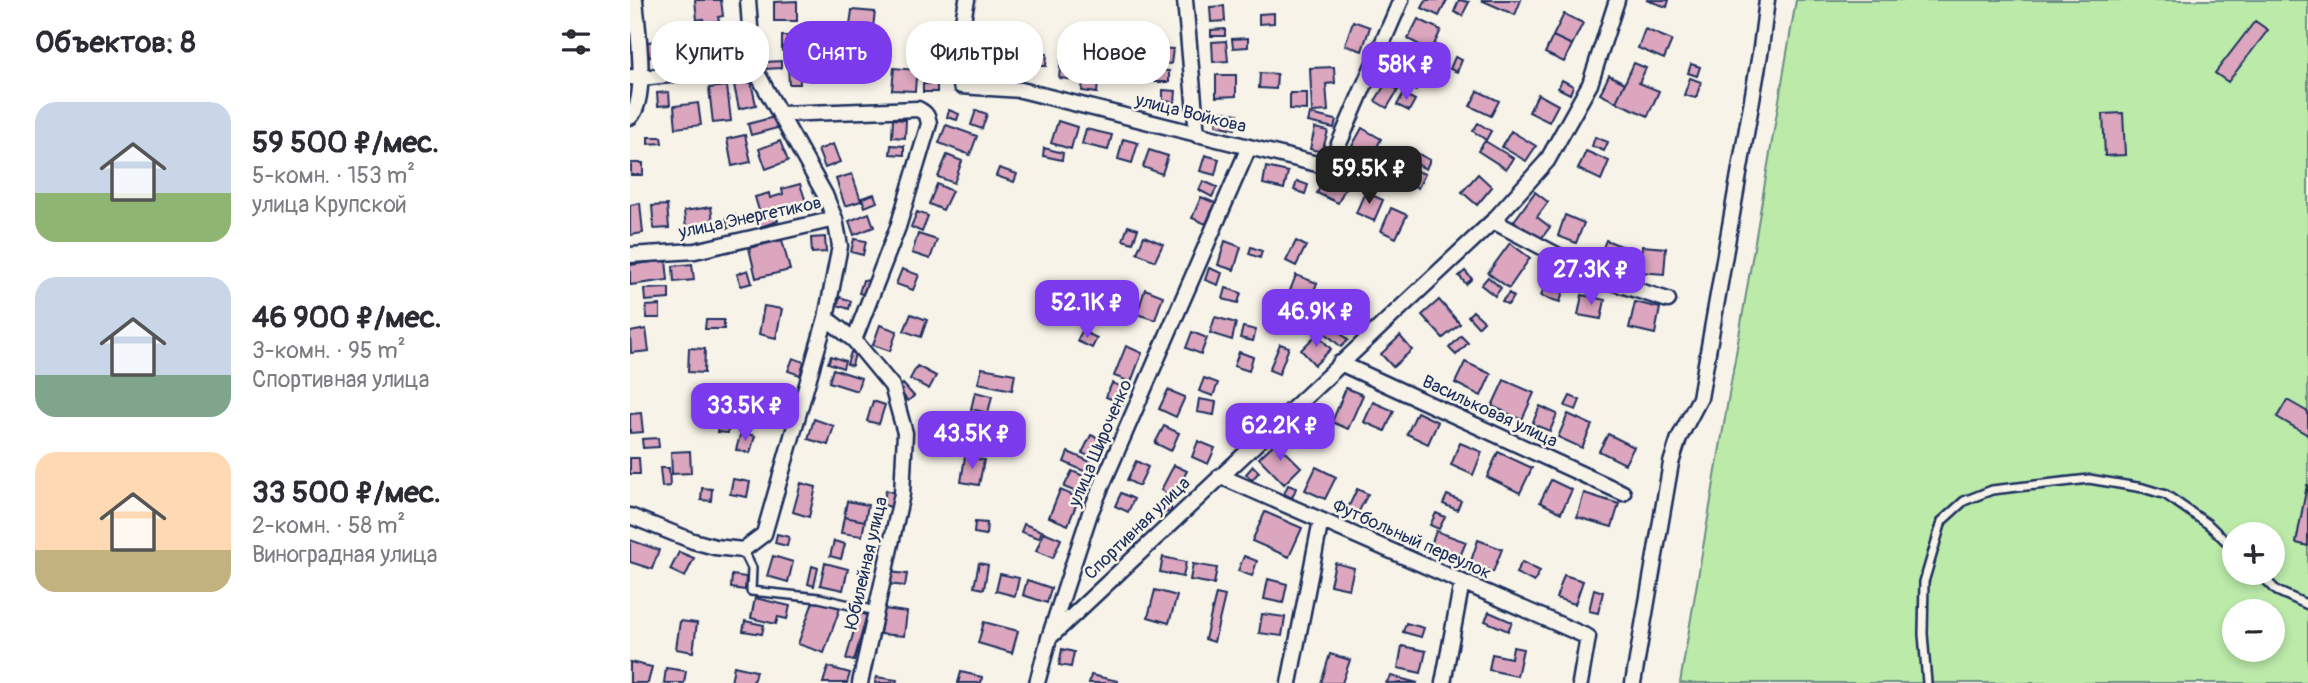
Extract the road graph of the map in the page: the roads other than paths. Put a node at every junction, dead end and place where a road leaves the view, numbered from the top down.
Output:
1 (635, 0) edge
2 (748, 0) edge
3 (967, 0) edge
4 (1185, 0) edge
5 (1401, 0) edge
6 (1617, 0) edge
7 (1767, 0) edge
8 (750, 21) edge
9 (636, 78) edge
10 (763, 84) edge
11 (780, 114) junction
12 (630, 117) edge
13 (1198, 135) junction
14 (1249, 147) junction
15 (835, 219) junction
16 (1493, 221) junction
17 (630, 255) edge
18 (1668, 300) dead end
19 (826, 318) junction
20 (854, 340) junction
21 (1340, 363) junction
22 (1220, 476) junction
23 (1623, 493) dead end
24 (630, 516) edge
25 (1321, 520) junction
26 (2222, 537) edge
27 (743, 550) junction
28 (1462, 582) junction
29 (2271, 585) edge
30 (2308, 605) edge
31 (876, 611) junction
32 (1049, 638) junction
33 (860, 683) edge
34 (1037, 683) edge
35 (1289, 683) edge
36 (1443, 683) edge
37 (1580, 683) edge
38 (1633, 683) edge
39 (1927, 683) edge

1 - 9 street
2 - 8 street
3 - 13 street, улица Войкова
4 - 13 street
5 - 14 street, улица Войкова
6 - 16 street, Спортивная улица
7 - 38 street
9 - 12 street
10 - 11 street
11 - 15 street
11 - 20 street
13 - 14 street, улица Войкова
14 - 32 street, улица Широченко
15 - 17 street, улица Энергетиков
15 - 19 street
16 - 18 street
16 - 21 street, Спортивная улица
19 - 20 street, Юбилейная улица
19 - 27 street
20 - 31 street, Юбилейная улица
21 - 22 street, Спортивная улица
21 - 23 street, Васильковая улица
22 - 25 street, Футбольный переулок
22 - 32 street, Спортивная улица
24 - 27 street
25 - 28 street, Футбольный переулок
25 - 35 street
26 - 39 lane
27 - 31 lane
28 - 36 street
28 - 37 street, Футбольный переулок
29 - 30 lane
31 - 33 street, Юбилейная улица
32 - 34 street, улица Широченко

